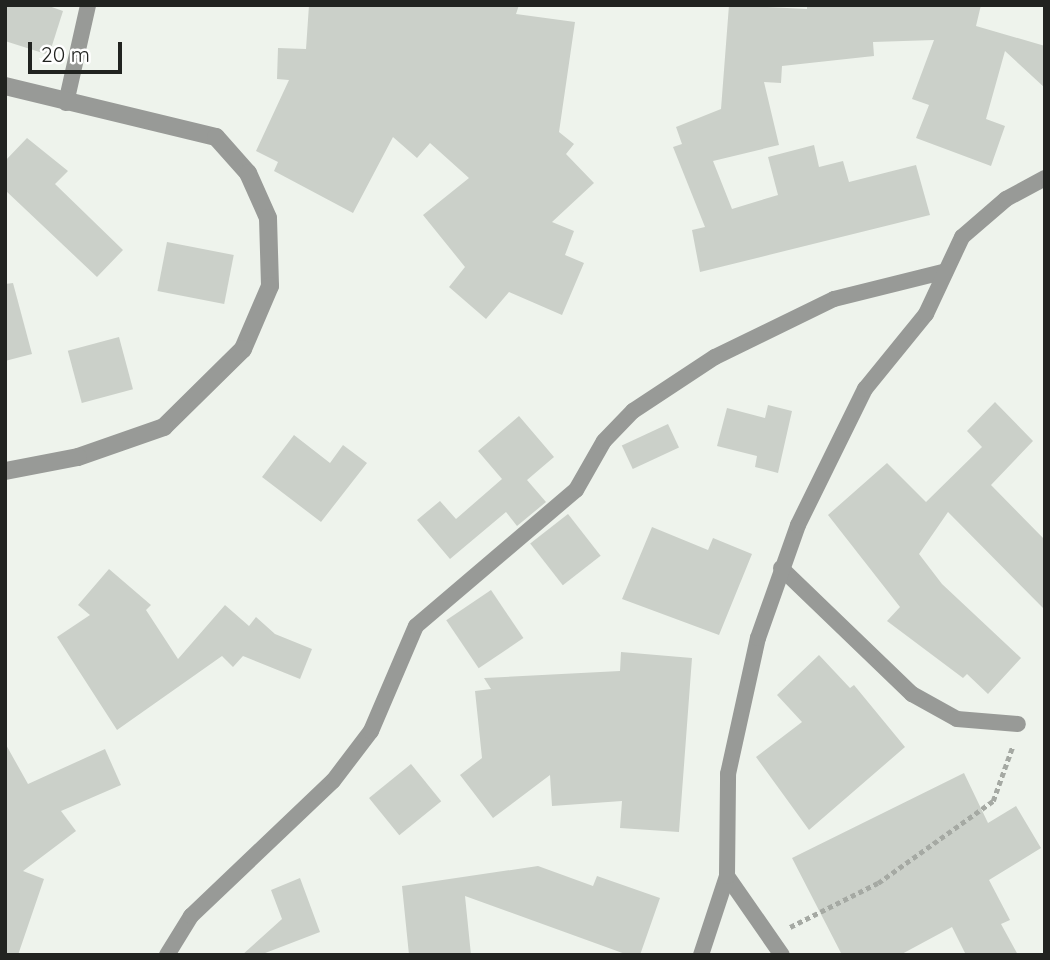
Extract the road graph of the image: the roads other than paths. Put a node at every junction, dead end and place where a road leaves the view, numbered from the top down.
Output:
1 (88, 5) edge
2 (5, 86) edge
3 (66, 103) junction
4 (1045, 178) edge
5 (946, 271) junction
6 (5, 471) edge
7 (781, 568) junction
8 (1018, 724) road end
9 (727, 876) junction
10 (167, 955) edge
11 (701, 955) edge
12 (782, 955) edge

1 - 3 lane
2 - 3 street
3 - 6 street
4 - 5 lane
5 - 7 lane
5 - 10 lane
7 - 8 lane
7 - 9 lane
9 - 11 lane
9 - 12 lane

